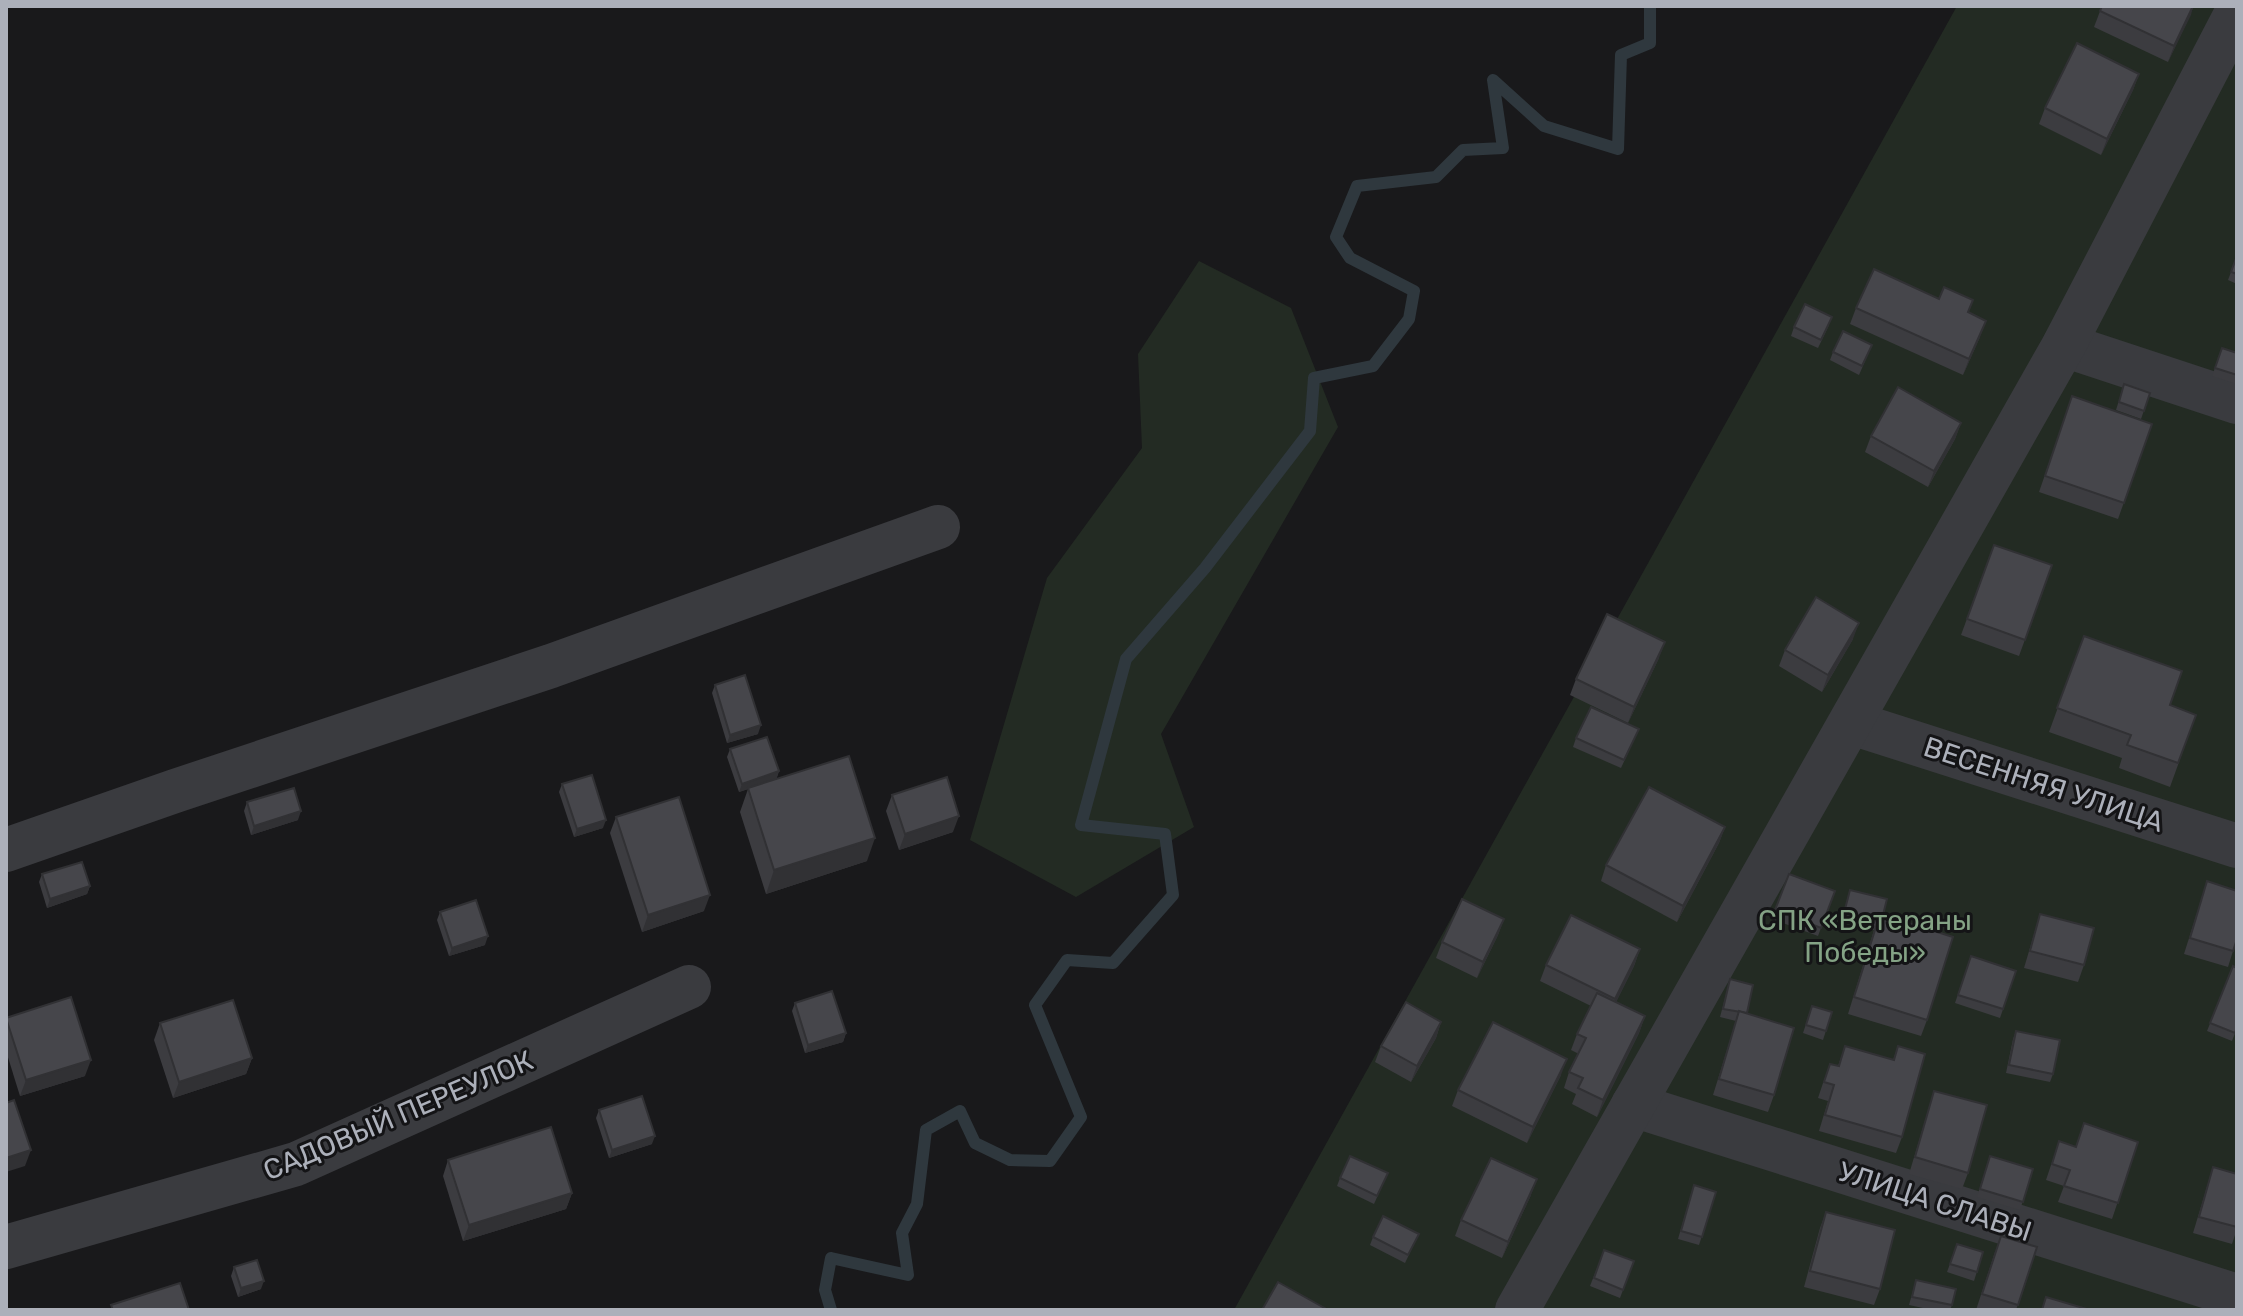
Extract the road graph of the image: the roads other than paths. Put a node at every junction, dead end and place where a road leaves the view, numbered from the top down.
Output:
1 (2237, 12) edge
2 (2064, 345) junction
3 (2237, 402) edge
4 (938, 527) dead end
5 (1852, 723) junction
6 (2237, 846) edge
7 (6, 850) edge
8 (689, 987) dead end
9 (1633, 1105) junction
10 (6, 1247) edge
11 (2237, 1296) edge
12 (1517, 1310) edge

1 - 2 street
2 - 3 street
2 - 5 street
4 - 7 street
5 - 6 street, ВЕСЕННЯЯ УЛИЦА
5 - 9 street
8 - 10 street, САДОВЫЙ ПЕРЕУЛОК
9 - 11 street, УЛИЦА СЛАВЫ
9 - 12 street

